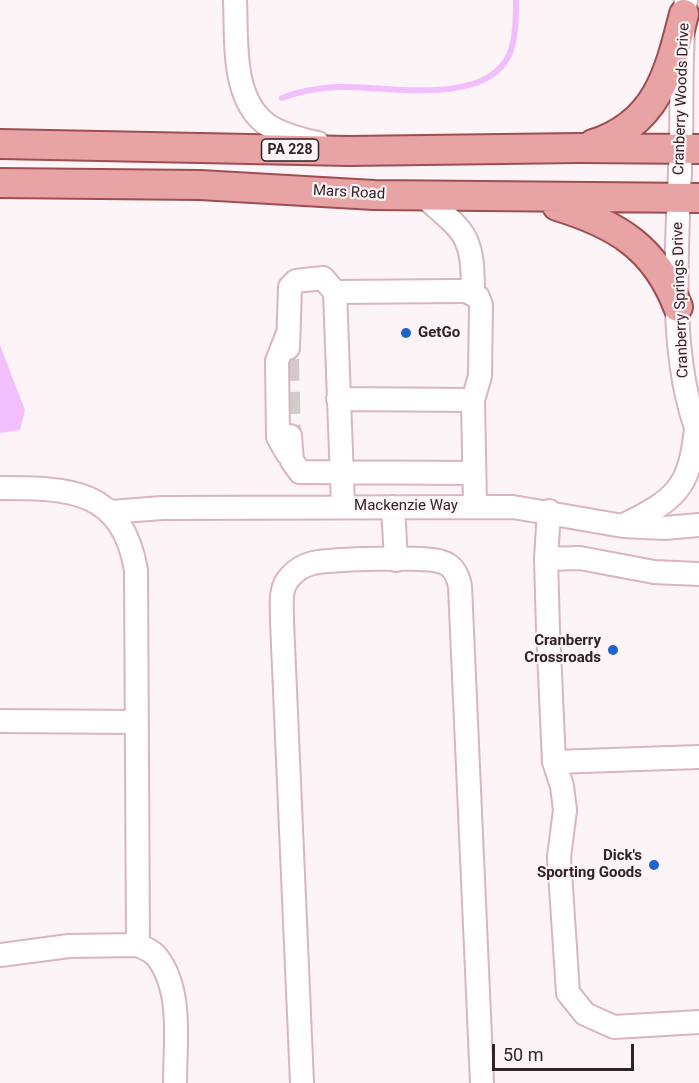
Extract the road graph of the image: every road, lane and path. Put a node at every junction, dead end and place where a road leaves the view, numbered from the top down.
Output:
1 (235, 0) edge
2 (685, 7) edge
3 (0, 144) edge
4 (579, 148) junction
5 (690, 149) edge
6 (349, 151) junction
7 (0, 183) edge
8 (422, 195) junction
9 (526, 197) junction
10 (688, 198) edge
11 (336, 292) junction
12 (474, 294) junction
13 (678, 307) junction
14 (288, 333) junction
15 (288, 359) tunnel mouth
16 (338, 399) junction
17 (473, 400) junction
18 (697, 431) edge
19 (290, 436) tunnel mouth
20 (292, 461) junction
21 (474, 473) junction
22 (341, 474) junction
23 (0, 488) edge
24 (343, 506) junction
25 (475, 506) junction
26 (393, 507) junction
27 (549, 511) junction
28 (111, 512) junction
29 (699, 525) edge
30 (622, 526) junction
31 (546, 559) junction
32 (396, 560) junction
33 (699, 574) edge
34 (0, 721) edge
35 (136, 722) junction
36 (699, 757) edge
37 (554, 762) junction
38 (138, 945) junction
39 (0, 955) edge
40 (699, 1022) edge
41 (175, 1083) edge
42 (302, 1083) edge
43 (482, 1083) edge

1 - 6 street
2 - 4 main road
2 - 5 street, Cranberry Woods Drive
3 - 6 main road, PA 228
4 - 5 main road, PA 228
4 - 6 main road, PA 228
5 - 10 street, Cranberry Woods Drive
7 - 8 main road, Mars Road
8 - 9 main road, Mars Road
8 - 12 street
9 - 10 main road, Mars Road
9 - 13 main road
10 - 13 street, Cranberry Springs Drive
11 - 12 street
11 - 14 street
11 - 16 street
12 - 17 street
13 - 18 street, Cranberry Springs Drive
14 - 15 street
14 - 20 street
16 - 17 street
16 - 22 street
17 - 21 street
18 - 30 street
19 - 20 street
20 - 22 street
21 - 22 street
21 - 25 street
22 - 24 street
23 - 28 street
24 - 26 street, Mackenzie Way
24 - 28 street, Mackenzie Way
25 - 26 street, Mackenzie Way
25 - 27 street, Mackenzie Way
26 - 32 street
27 - 30 street, Mackenzie Way
27 - 31 street
28 - 35 street
29 - 30 street, Mackenzie Way
31 - 33 street
31 - 37 street
32 - 42 street
32 - 43 street
34 - 35 street
35 - 38 street
36 - 37 street
37 - 40 street
38 - 39 street
38 - 41 street

